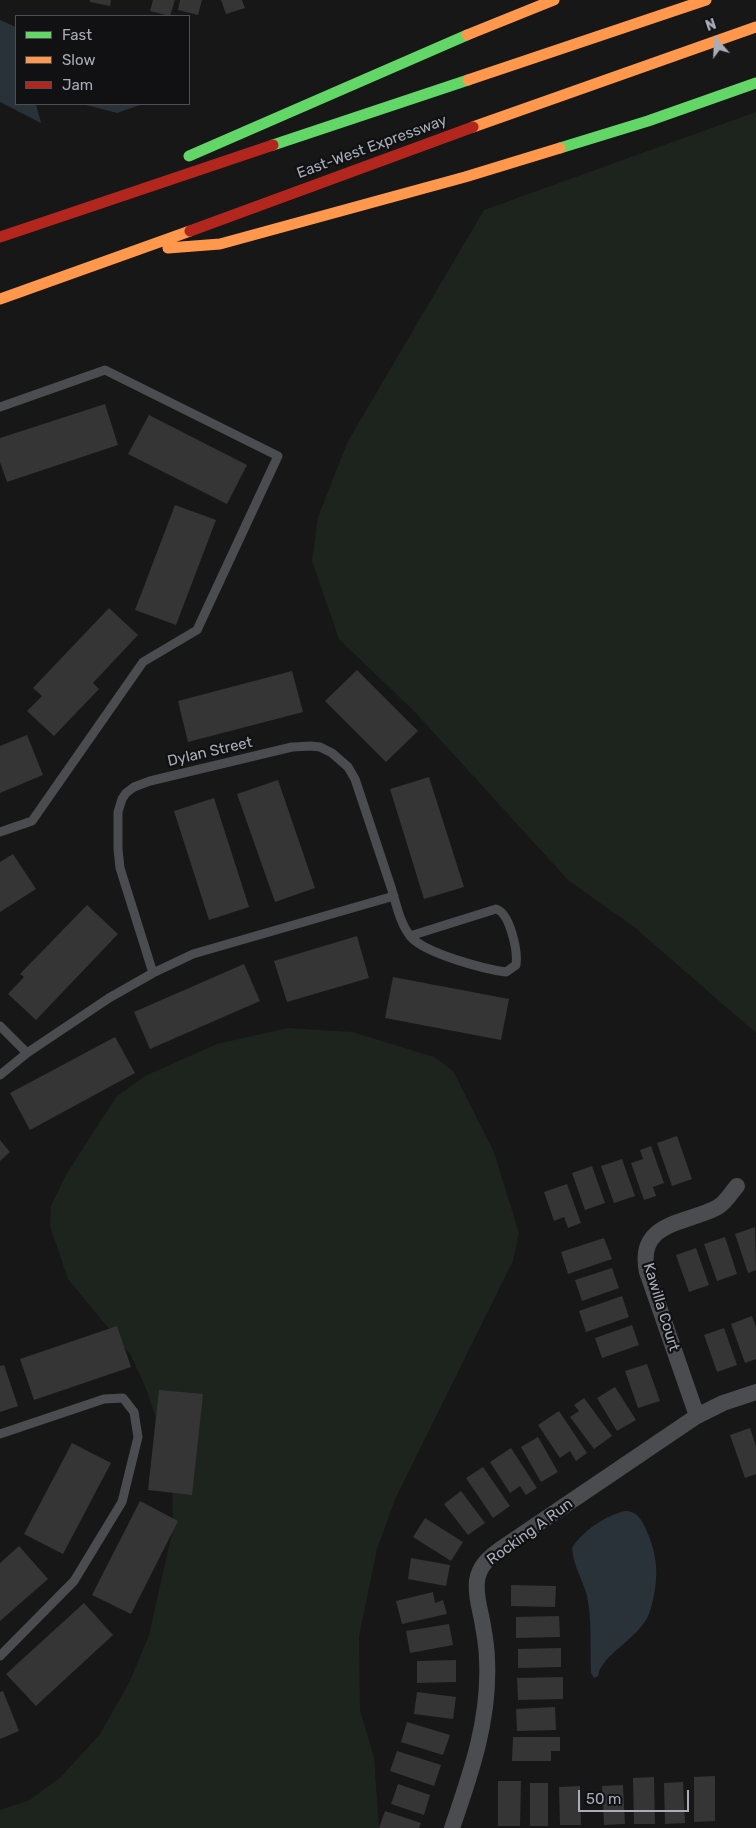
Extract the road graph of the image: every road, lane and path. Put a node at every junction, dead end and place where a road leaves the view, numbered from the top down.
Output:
1 (554, 0) edge
2 (706, 0) edge
3 (756, 28) edge
4 (756, 83) edge
5 (182, 159) dead end
6 (165, 168) dead end
7 (126, 194) junction
8 (0, 237) edge
9 (134, 252) junction
10 (0, 299) edge
11 (0, 407) edge
12 (0, 832) edge
13 (394, 896) junction
14 (410, 936) junction
15 (153, 973) junction
16 (0, 1026) edge
17 (26, 1054) junction
18 (0, 1075) edge
19 (737, 1186) dead end
20 (756, 1392) edge
21 (697, 1416) junction
22 (0, 1434) edge
23 (0, 1656) edge
24 (452, 1828) edge

1 - 5 highway
2 - 7 highway, East-West Expressway
3 - 9 highway, East-West Expressway
4 - 9 highway
6 - 7 highway
7 - 8 highway, East-West Expressway
9 - 10 highway, East-West Expressway
11 - 12 lane
13 - 14 lane, Dylan Street
13 - 15 lane
13 - 15 lane, Dylan Street
14 - 14 lane
15 - 17 lane
16 - 17 lane
17 - 18 lane
19 - 21 street, Kawilla Court
20 - 21 street, Rocking A Run
21 - 24 street, Rocking A Run
22 - 23 lane

